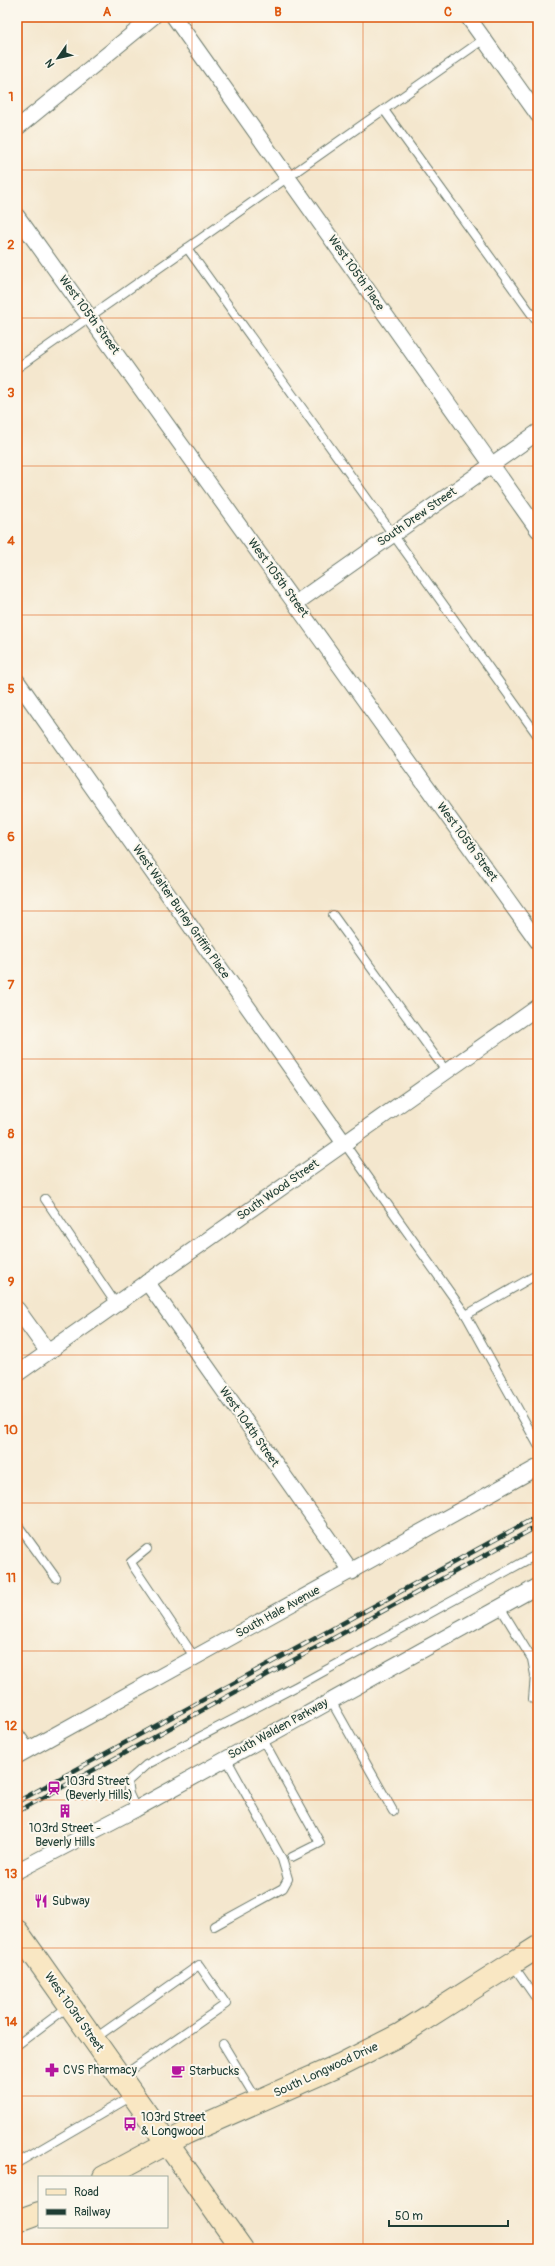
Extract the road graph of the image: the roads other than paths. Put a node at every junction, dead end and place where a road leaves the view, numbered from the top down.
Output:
1 (154, 17) edge
2 (174, 17) edge
3 (468, 17) edge
4 (484, 39) junction
5 (384, 110) junction
6 (538, 115) edge
7 (17, 128) edge
8 (288, 177) junction
9 (17, 216) edge
10 (187, 248) junction
11 (90, 317) junction
12 (538, 323) edge
13 (17, 368) edge
14 (538, 432) edge
15 (491, 464) junction
16 (538, 530) edge
17 (393, 534) junction
18 (296, 603) junction
19 (17, 681) edge
20 (538, 736) edge
21 (333, 915) dead end
22 (538, 942) edge
23 (538, 1007) edge
24 (446, 1071) junction
25 (344, 1143) junction
26 (45, 1199) dead end
27 (538, 1274) edge
28 (147, 1282) junction
29 (116, 1304) junction
30 (17, 1309) edge
31 (466, 1315) junction
32 (48, 1352) junction
33 (17, 1374) edge
34 (538, 1445) edge
35 (538, 1467) edge
36 (17, 1524) edge
37 (147, 1549) dead end
38 (538, 1554) edge
39 (352, 1572) junction
40 (56, 1578) dead end
41 (538, 1586) edge
42 (500, 1606) junction
43 (195, 1658) junction
44 (330, 1699) junction
45 (533, 1699) dead end
46 (17, 1730) edge
47 (262, 1738) junction
48 (24, 1752) edge
49 (226, 1758) junction
50 (136, 1808) junction
51 (392, 1811) dead end
52 (292, 1857) dead end
53 (17, 1871) edge
54 (214, 1926) dead end
55 (17, 1931) edge
56 (538, 1947) edge
57 (512, 1964) junction
58 (538, 2001) edge
59 (70, 2006) junction
60 (93, 2040) junction
61 (223, 2044) dead end
62 (17, 2045) edge
63 (120, 2077) junction
64 (133, 2095) junction
65 (258, 2101) junction
66 (166, 2143) junction
67 (17, 2163) edge
68 (106, 2176) edge
69 (38, 2213) edge
70 (17, 2221) edge
71 (242, 2249) edge

1 - 7 street
2 - 8 street, West 105th Place
3 - 4 street
4 - 5 lane
4 - 6 street
5 - 8 lane
5 - 12 lane
8 - 10 lane
8 - 15 street, West 105th Place
9 - 11 street, West 105th Street
10 - 11 lane
10 - 17 lane
11 - 13 lane
11 - 18 street, West 105th Street
14 - 15 street, South Drew Street
15 - 16 street, West 105th Place
15 - 17 street, South Drew Street
17 - 18 street, South Drew Street
17 - 20 lane
18 - 22 street, West 105th Street
19 - 25 street, West Walter Burley Griffin Place
21 - 24 lane
23 - 24 street, South Wood Street
24 - 25 street, South Wood Street
25 - 28 street, South Wood Street
25 - 31 lane
26 - 29 lane
27 - 31 lane
28 - 29 street, South Wood Street
28 - 39 street, West 104th Street
29 - 32 street, South Wood Street
30 - 32 street
31 - 34 lane
32 - 33 street, South Wood Street
35 - 39 street, South Hale Avenue
36 - 40 lane
37 - 43 lane
38 - 50 lane
39 - 43 street, South Hale Avenue
41 - 42 street, South Walden Parkway
42 - 44 street, South Walden Parkway
42 - 45 lane
43 - 48 street, South Hale Avenue
44 - 47 street, South Walden Parkway
44 - 51 lane
46 - 48 lane
47 - 49 street, South Walden Parkway
47 - 52 lane
49 - 50 street, South Walden Parkway
49 - 54 lane
50 - 53 street, South Walden Parkway
55 - 59 street, West 103rd Street
56 - 57 street, South Longwood Drive
57 - 58 lane
57 - 65 street, South Longwood Drive
59 - 60 street, West 103rd Street
59 - 62 lane
60 - 63 street, West 103rd Street
60 - 63 lane
61 - 65 lane
63 - 64 street, West 103rd Street
64 - 66 street, West 103rd Street
64 - 67 lane
65 - 66 street, South Longwood Drive
66 - 68 street, South Longwood Drive
66 - 71 street, West 103rd Street
69 - 70 street

